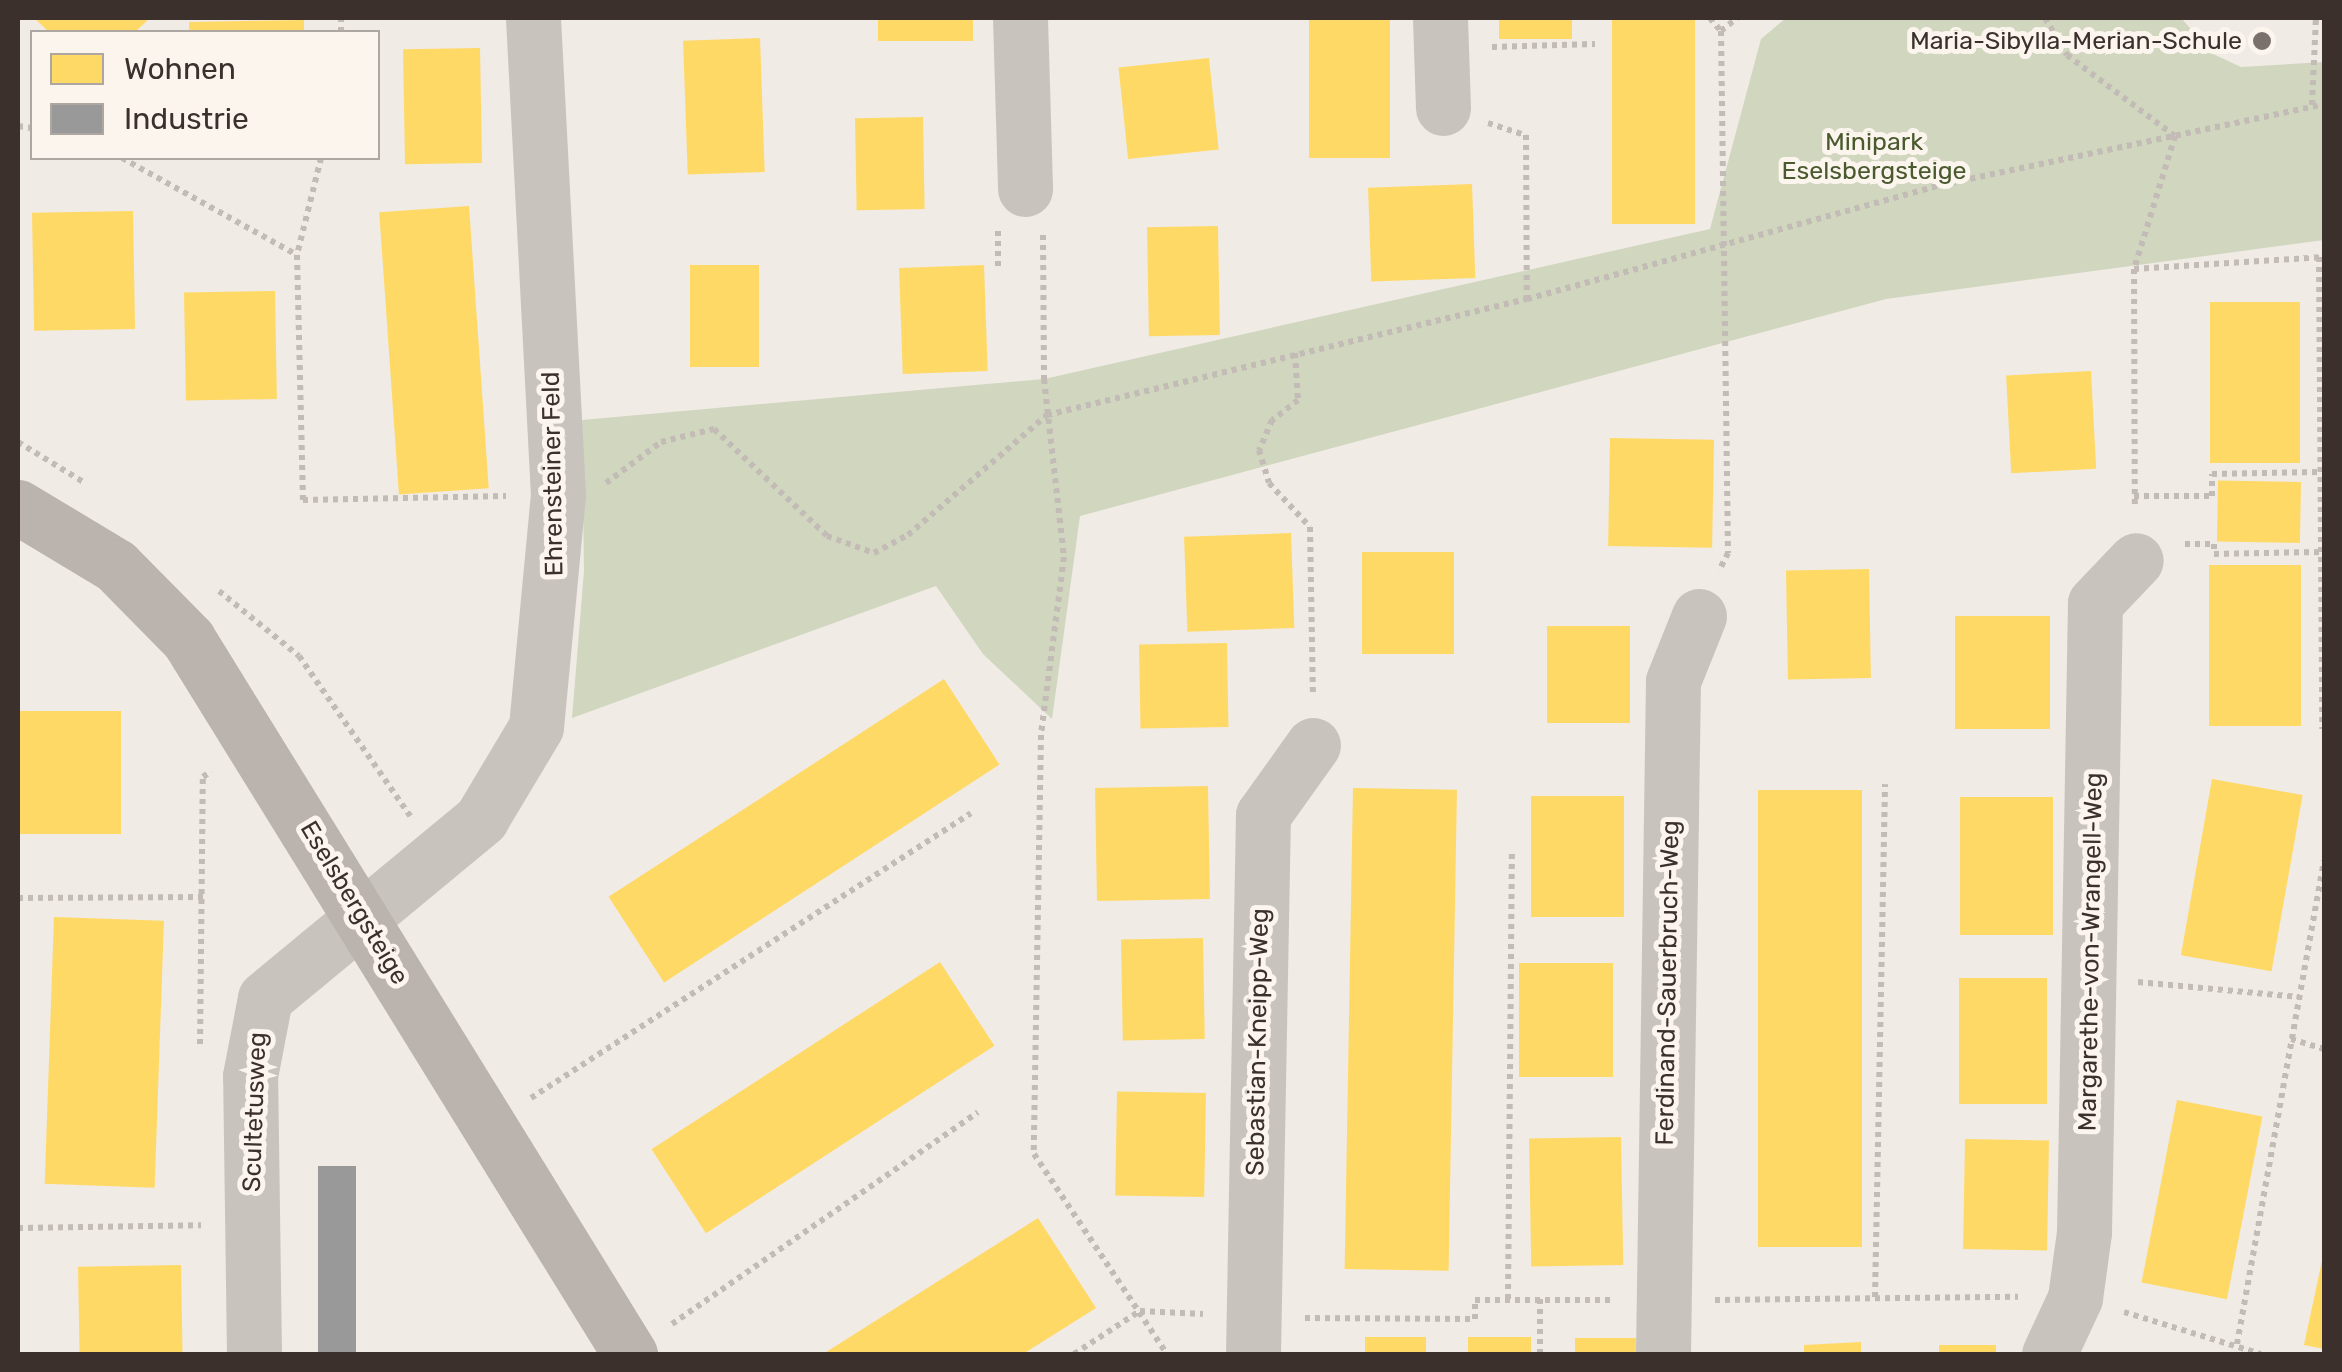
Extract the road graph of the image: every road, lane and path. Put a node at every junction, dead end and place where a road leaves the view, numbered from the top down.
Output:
1 (533, 18) edge
2 (1020, 18) edge
3 (1710, 18) edge
4 (1736, 18) edge
5 (2045, 18) edge
6 (2316, 18) edge
7 (1721, 31) junction
8 (1440, 33) edge
9 (1595, 44) dead end
10 (2324, 104) edge
11 (2312, 105) junction
12 (1442, 108) joint
13 (2176, 136) junction
14 (126, 160) edge
15 (321, 160) edge
16 (1025, 189) joint
17 (1723, 246) junction
18 (297, 255) junction
19 (2322, 257) edge
20 (2134, 269) junction
21 (1527, 299) junction
22 (1294, 353) junction
23 (1047, 415) junction
24 (2320, 472) junction
25 (558, 494) junction
26 (2134, 496) junction
27 (18, 507) edge
28 (2155, 552) junction
29 (2320, 552) junction
30 (2323, 566) edge
31 (1699, 616) joint
32 (2322, 730) edge
33 (1314, 745) joint
34 (204, 777) dead end
35 (1885, 784) dead end
36 (971, 813) dead end
37 (1512, 849) dead end
38 (2324, 861) edge
39 (206, 896) junction
40 (18, 898) edge
41 (363, 918) junction
42 (203, 944) dead end
43 (2128, 990) dead end
44 (2300, 996) junction
45 (2290, 1040) junction
46 (2324, 1049) edge
47 (978, 1112) dead end
48 (488, 1126) junction
49 (209, 1224) dead end
50 (18, 1228) edge
51 (1875, 1297) dead end
52 (1508, 1299) dead end
53 (1540, 1299) dead end
54 (2236, 1344) dead end
55 (254, 1354) edge
56 (630, 1354) edge
57 (1167, 1354) edge
58 (1253, 1354) edge
59 (1540, 1354) edge
60 (1663, 1354) edge
61 (2049, 1354) edge

1 - 25 street, Ehrensteiner Feld
2 - 16 street
3 - 7 path
4 - 7 path
5 - 13 path
6 - 11 path
7 - 17 path
8 - 9 path
8 - 12 street
10 - 11 path
11 - 13 path
12 - 21 path
13 - 17 path
13 - 20 path
14 - 18 path
15 - 18 path
16 - 23 path
17 - 21 path
17 - 31 path
18 - 25 path
19 - 20 path
19 - 24 path
20 - 26 path
21 - 22 path
22 - 23 path
22 - 33 path
23 - 25 path
23 - 57 path
24 - 26 path
24 - 29 path
25 - 41 street, Ehrensteiner Feld
26 - 28 path
27 - 41 street, Eselsbergsteige
28 - 29 path
28 - 61 street, Margarethe-von-Wrangell-Weg
29 - 30 path
30 - 32 path
31 - 60 street, Ferdinand-Sauerbruch-Weg
33 - 58 street, Sebastian-Kneipp-Weg
34 - 39 path
35 - 51 path
36 - 48 path
37 - 52 path
38 - 44 path
39 - 40 path
39 - 42 path
41 - 48 street, Eselsbergsteige
41 - 55 street, Scultetusweg
43 - 44 path
44 - 45 path
45 - 46 path
45 - 54 path
47 - 56 path
48 - 56 street, Eselsbergsteige
49 - 50 path
53 - 59 path

